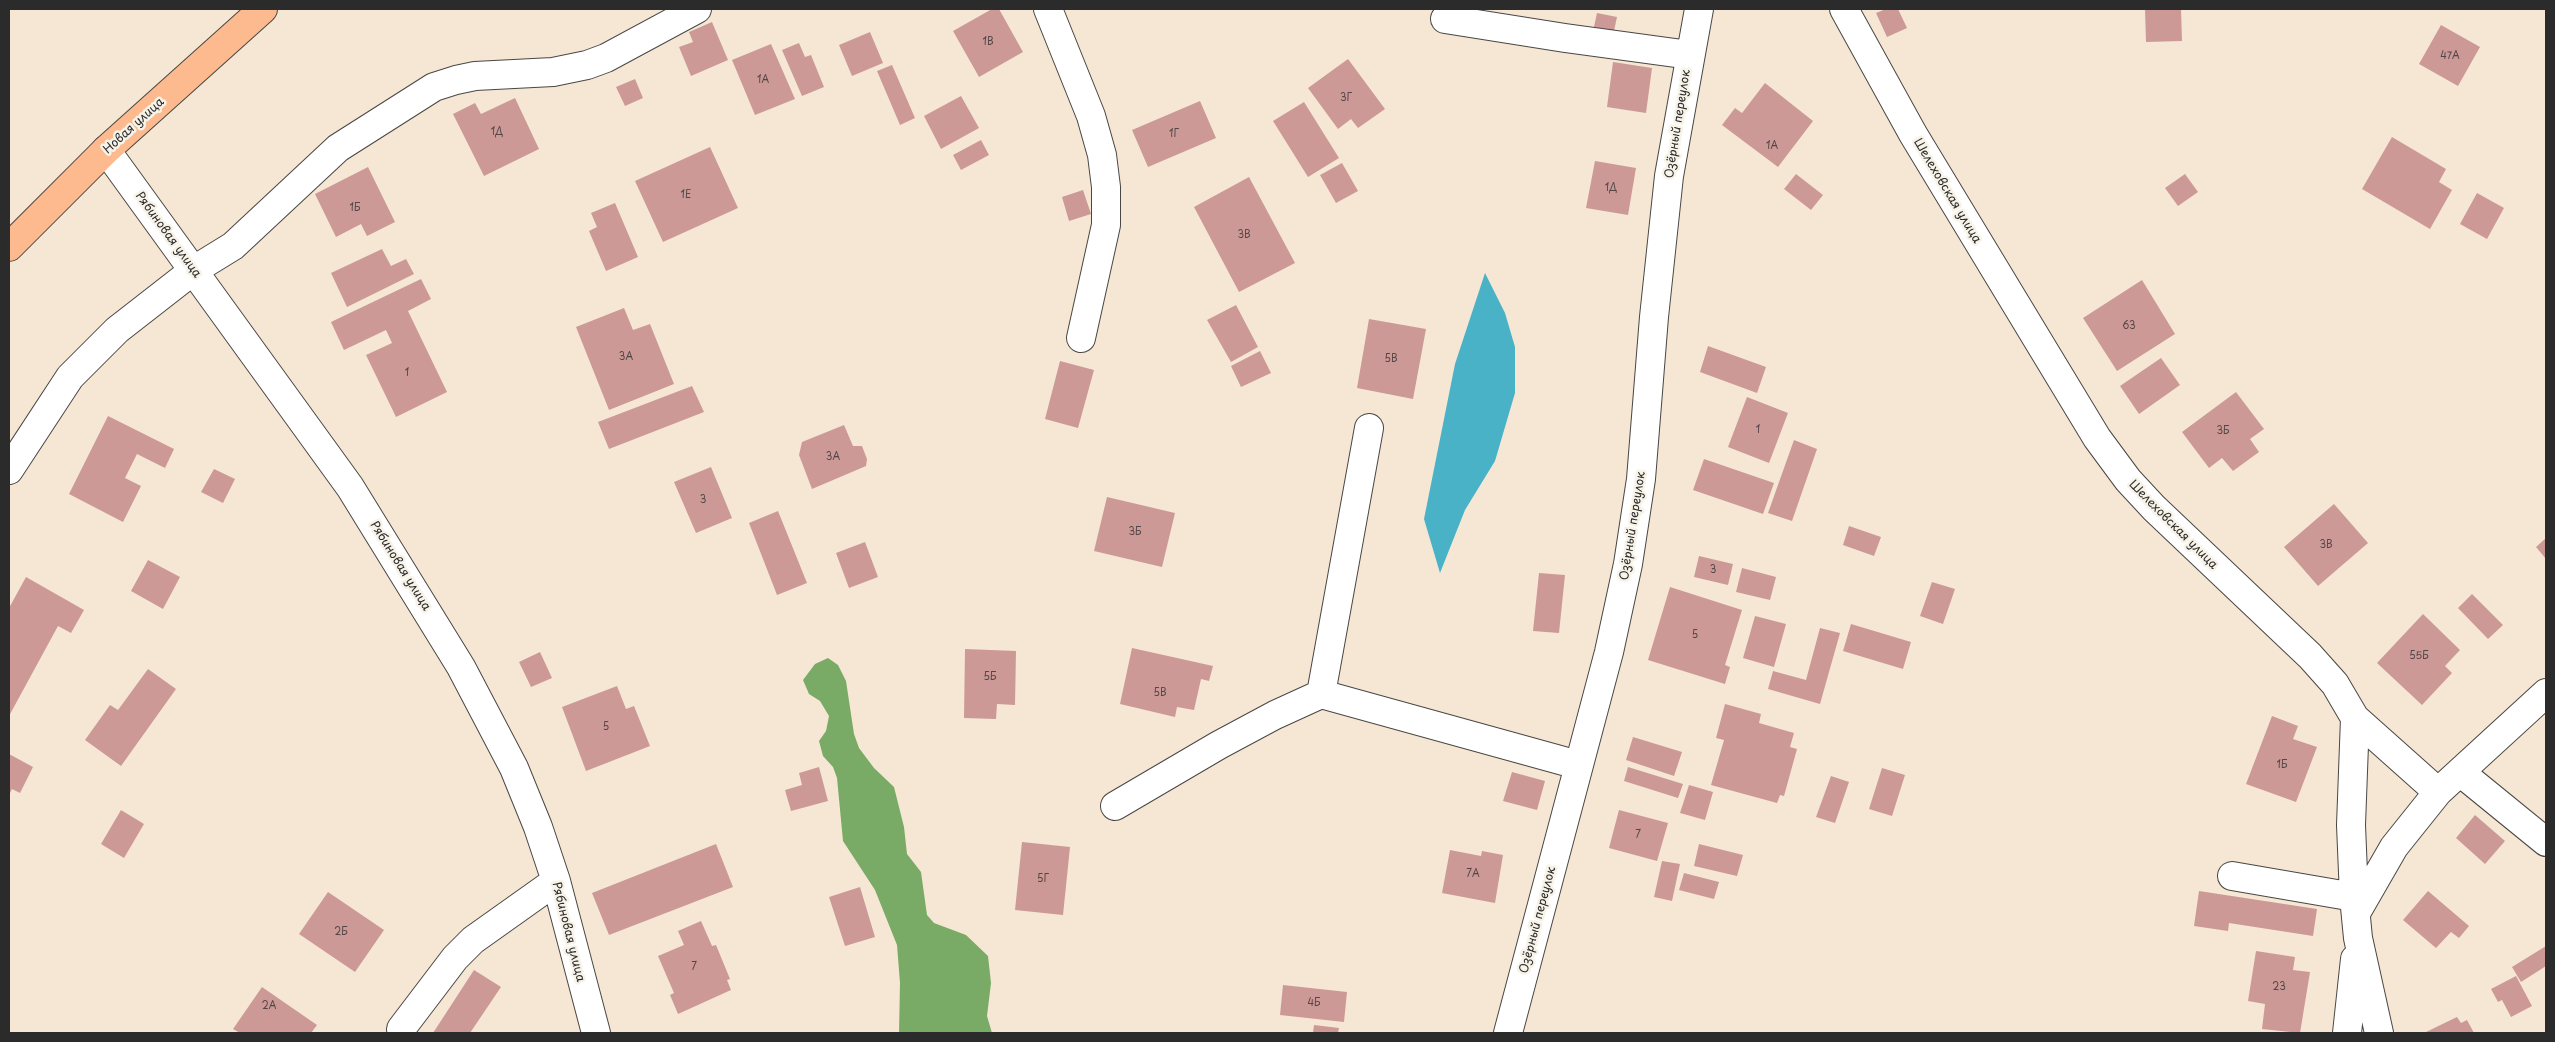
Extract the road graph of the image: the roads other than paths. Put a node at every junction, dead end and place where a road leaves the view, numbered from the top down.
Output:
1 (263, 9) edge
2 (697, 9) edge
3 (1048, 9) edge
4 (1699, 9) edge
5 (1844, 9) edge
6 (1445, 19) dead end
7 (1690, 55) junction
8 (106, 150) junction
9 (9, 247) edge
10 (194, 270) junction
11 (1081, 338) dead end
12 (1369, 428) dead end
13 (9, 470) edge
14 (2546, 693) edge
15 (1321, 694) junction
16 (2355, 718) junction
17 (1578, 765) junction
18 (2460, 772) junction
19 (2438, 792) junction
20 (1115, 806) dead end
21 (2546, 842) edge
22 (2232, 876) dead end
23 (556, 881) junction
24 (2356, 916) junction
25 (401, 1029) dead end
26 (596, 1033) edge
27 (1508, 1033) edge
28 (2347, 1033) edge
29 (2379, 1033) edge

1 - 8 main road, Новая улица
2 - 10 street
3 - 11 street
4 - 7 street, Озёрный переулок
5 - 16 street, Шелеховская улица
6 - 7 street
7 - 17 street, Озёрный переулок
8 - 9 main road, Новая улица
8 - 10 street, Рябиновая улица
10 - 13 street
10 - 23 street, Рябиновая улица
12 - 15 street
14 - 18 street
15 - 17 street
15 - 20 street
16 - 19 street
16 - 24 street
17 - 27 street, Озёрный переулок
18 - 19 street
18 - 21 street
19 - 24 street
22 - 24 street
23 - 25 street
23 - 26 street, Рябиновая улица
24 - 28 street
24 - 29 street

